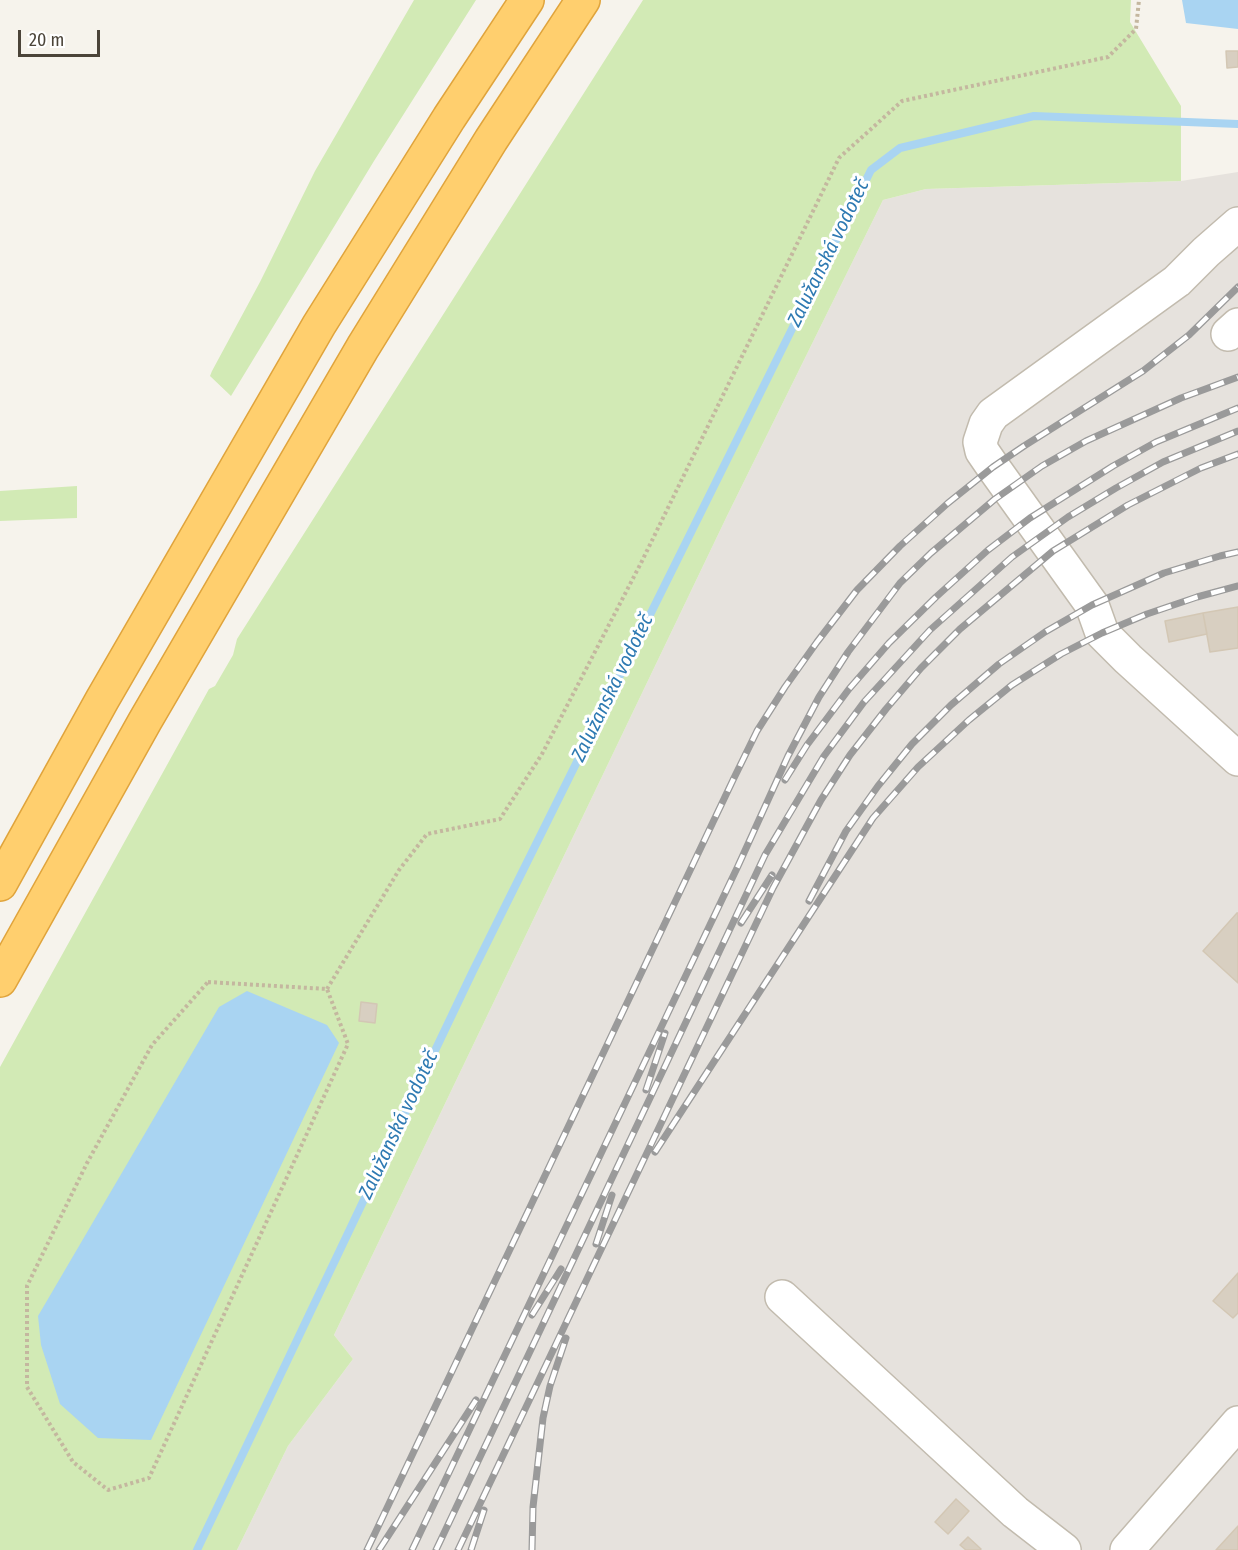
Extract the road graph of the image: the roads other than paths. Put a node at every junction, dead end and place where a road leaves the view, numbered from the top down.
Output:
1 (527, 0) edge
2 (583, 0) edge
3 (1238, 224) edge
4 (1238, 759) edge
5 (0, 884) edge
6 (0, 980) edge
7 (782, 1297) dead end
8 (1238, 1423) edge
9 (1064, 1550) edge
10 (1127, 1550) edge

1 - 5 highway
2 - 6 highway
3 - 4 lane
7 - 9 lane
8 - 10 lane

